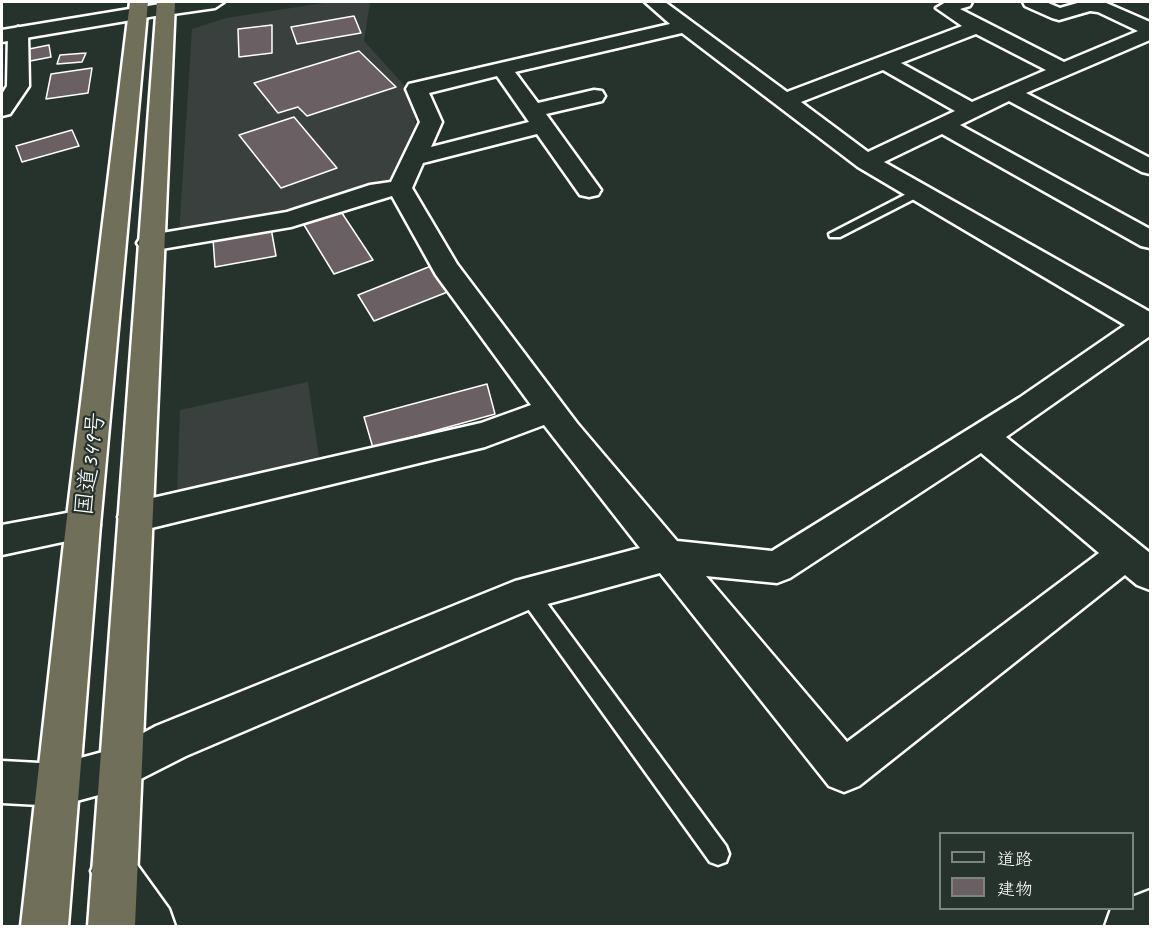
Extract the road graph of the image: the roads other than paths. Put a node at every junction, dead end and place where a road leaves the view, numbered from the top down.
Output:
1 (215, 2) edge
2 (654, 2) edge
3 (963, 2) edge
4 (1032, 2) edge
5 (149, 5) edge
6 (685, 26) junction
7 (977, 27) junction
8 (7, 31) edge
9 (1150, 31) edge
10 (1130, 42) junction
11 (1150, 52) edge
12 (885, 63) junction
13 (502, 69) junction
14 (1063, 70) junction
15 (1009, 93) junction
16 (594, 96) dead end
17 (784, 101) junction
18 (2, 109) edge
19 (972, 111) junction
20 (537, 119) junction
21 (942, 125) junction
22 (412, 159) junction
23 (866, 162) junction
24 (1150, 167) edge
25 (400, 188) junction
26 (589, 190) dead end
27 (918, 192) junction
28 (835, 234) dead end
29 (1150, 240) edge
30 (150, 243) junction
31 (1148, 323) edge
32 (551, 410) junction
33 (981, 435) junction
34 (135, 517) junction
35 (83, 525) junction
36 (2, 540) edge
37 (667, 556) junction
38 (1138, 563) edge
39 (528, 593) junction
40 (121, 768) junction
41 (2, 782) edge
42 (58, 785) junction
43 (718, 854) dead end
44 (114, 871) junction
45 (1150, 913) edge
46 (44, 927) edge
47 (111, 927) edge
48 (152, 927) edge
49 (1128, 927) edge

1 - 5 street
2 - 6 street
3 - 7 street
4 - 9 street
5 - 8 street
5 - 30 highway, 国道349号
5 - 35 highway, 国道349号
6 - 13 street
6 - 17 street
7 - 12 street
7 - 14 street
8 - 18 street
9 - 10 street
10 - 11 street
10 - 14 street
12 - 17 street
12 - 19 street
13 - 20 street
13 - 22 street
14 - 15 street
15 - 19 street
15 - 24 street
16 - 20 street
17 - 23 street
19 - 21 street
20 - 22 street
20 - 26 street
21 - 23 street
21 - 29 street
22 - 25 street
23 - 27 street
25 - 30 street
25 - 32 street
27 - 28 lane
27 - 31 street
30 - 34 highway, 国道349号
31 - 33 street
32 - 34 street
32 - 37 street
33 - 37 street
33 - 38 street
34 - 40 highway, 国道349号
35 - 36 street
35 - 42 highway, 国道349号
37 - 38 street
37 - 39 street
39 - 40 street
39 - 43 lane
40 - 42 street
40 - 44 highway, 国道349号
41 - 42 street
42 - 46 highway, 国道349号
44 - 47 highway, 国道349号
44 - 48 street
45 - 49 street

